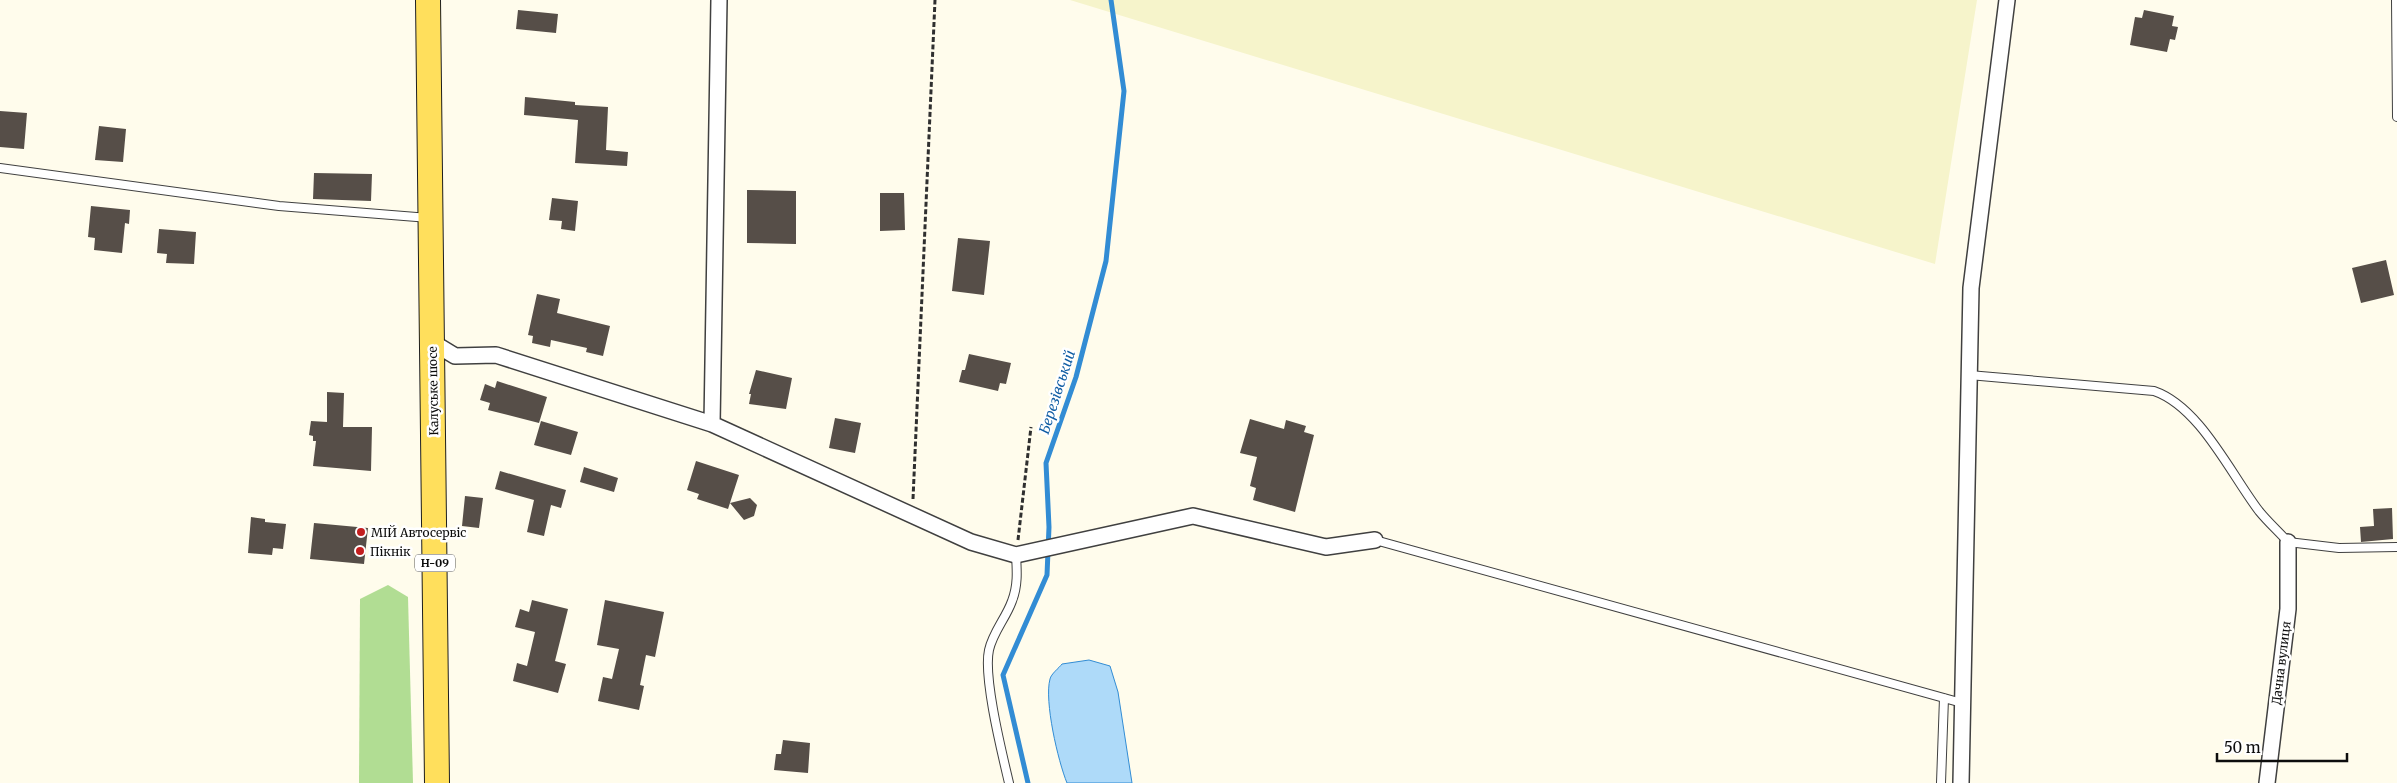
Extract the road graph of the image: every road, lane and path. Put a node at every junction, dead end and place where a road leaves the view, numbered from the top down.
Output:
1 (428, 0) edge
2 (719, 0) edge
3 (935, 0) edge
4 (2007, 0) edge
5 (2396, 0) edge
6 (2397, 117) edge
7 (0, 168) edge
8 (431, 218) junction
9 (432, 342) junction
10 (1969, 375) junction
11 (712, 424) junction
12 (1031, 427) dead end
13 (912, 515) junction
14 (1376, 540) joint
15 (2288, 542) junction
16 (2397, 546) edge
17 (1016, 556) junction
18 (1944, 698) junction
19 (1962, 703) junction
20 (437, 783) edge
21 (1009, 783) edge
22 (1941, 783) edge
23 (1961, 783) edge
24 (2267, 783) edge

1 - 8 main road, Калуське шосе / Н-09
2 - 11 street
3 - 13 path
4 - 10 street
5 - 6 lane
7 - 8 lane
8 - 9 main road, Калуське шосе / Н-09
9 - 11 street
9 - 20 main road, Калуське шосе / Н-09
10 - 15 lane
10 - 19 street
11 - 13 street
12 - 17 path
13 - 17 street
14 - 17 street
14 - 18 lane
15 - 16 lane
15 - 24 street, Дачна вулиця
17 - 21 lane
18 - 19 lane
18 - 22 lane
19 - 23 street

